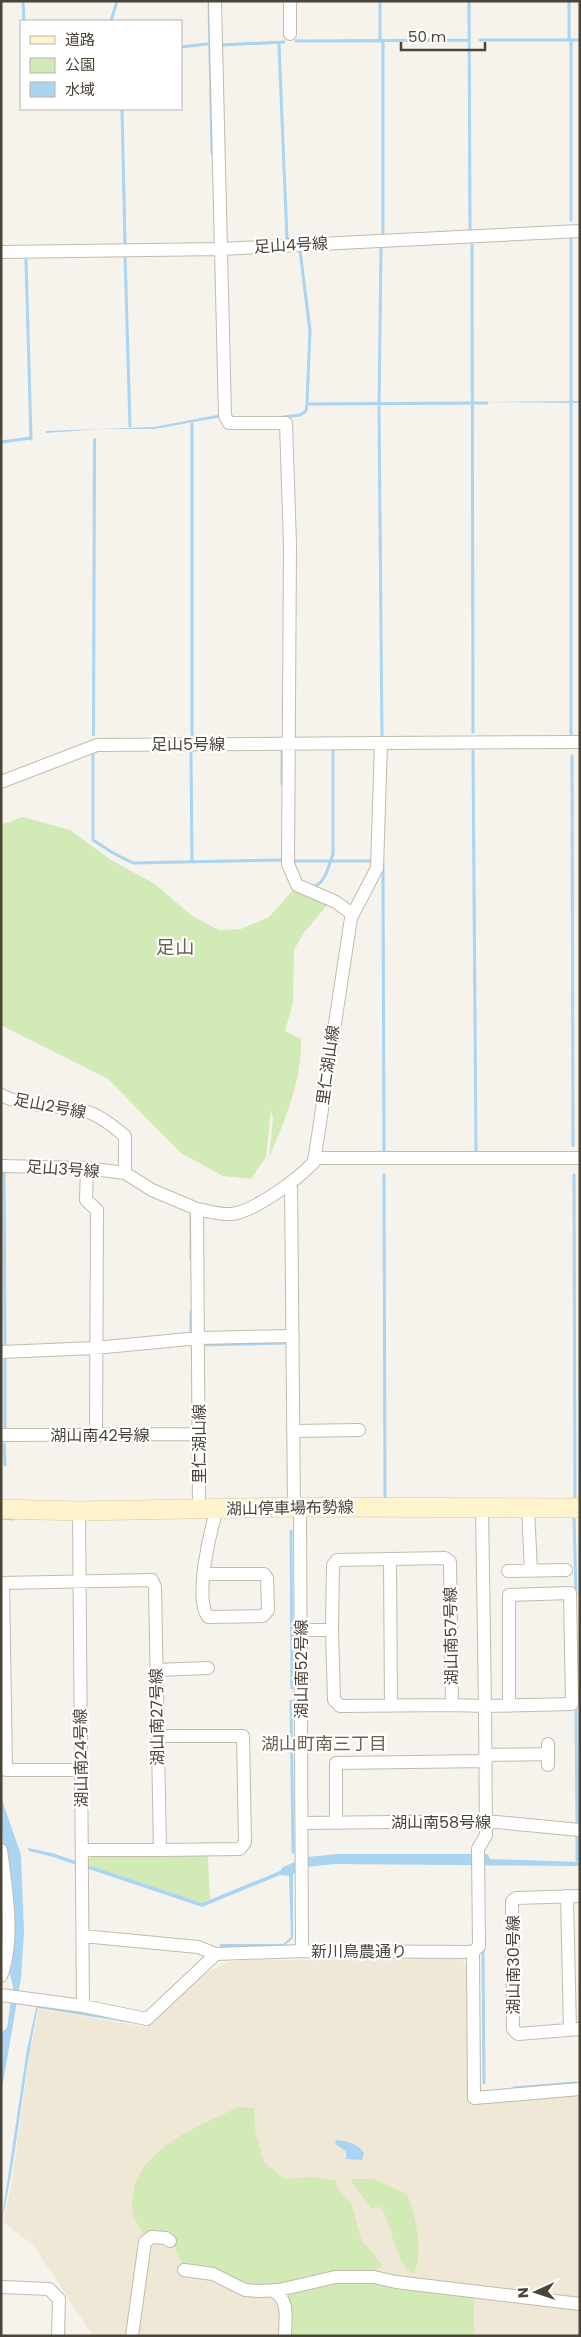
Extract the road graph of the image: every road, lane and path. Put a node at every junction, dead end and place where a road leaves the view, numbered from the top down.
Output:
1 (215, 1) edge
2 (290, 1) edge
3 (290, 34) dead end
4 (580, 231) edge
5 (221, 249) junction
6 (1, 252) edge
7 (580, 742) edge
8 (381, 743) junction
9 (288, 745) junction
10 (1, 782) edge
11 (352, 914) junction
12 (1, 1095) edge
13 (314, 1158) junction
14 (580, 1158) edge
15 (1, 1166) edge
16 (87, 1168) junction
17 (125, 1173) junction
18 (291, 1182) junction
19 (197, 1209) junction
20 (293, 1336) junction
21 (199, 1338) junction
22 (95, 1348) junction
23 (1, 1352) edge
24 (359, 1430) dead end
25 (294, 1431) junction
26 (96, 1434) junction
27 (198, 1434) junction
28 (1, 1435) edge
29 (297, 1507) junction
30 (482, 1508) junction
31 (528, 1508) junction
32 (580, 1508) edge
33 (1, 1509) edge
34 (208, 1509) junction
35 (79, 1511) junction
36 (390, 1559) junction
37 (566, 1570) dead end
38 (508, 1571) dead end
39 (531, 1571) junction
40 (203, 1574) junction
41 (80, 1581) junction
42 (2, 1582) edge
43 (301, 1630) junction
44 (332, 1630) junction
45 (208, 1668) dead end
46 (156, 1670) junction
47 (452, 1705) junction
48 (391, 1706) junction
49 (485, 1706) junction
50 (509, 1706) junction
51 (158, 1736) junction
52 (548, 1754) dead end
53 (486, 1758) junction
54 (3, 1768) edge
55 (81, 1770) junction
56 (486, 1821) junction
57 (336, 1822) junction
58 (302, 1823) junction
59 (580, 1830) edge
60 (1, 1850) edge
61 (82, 1850) junction
62 (160, 1850) junction
63 (574, 1896) edge
64 (83, 1936) junction
65 (302, 1951) junction
66 (473, 1952) junction
67 (216, 1954) junction
68 (1, 1976) edge
69 (1, 1995) edge
70 (83, 2006) junction
71 (575, 2029) edge
72 (580, 2089) edge
73 (170, 2241) dead end
74 (184, 2270) dead end
75 (1, 2288) edge
76 (272, 2291) junction
77 (580, 2304) edge
78 (58, 2336) edge
79 (132, 2336) edge
80 (286, 2336) edge

1 - 5 street
2 - 3 street
4 - 5 street, 足山4号線
5 - 6 street, 足山4号線
5 - 9 street
7 - 8 street
8 - 9 street, 足山5号線
8 - 11 street, 里仁湖山線
9 - 10 street, 足山5号線
9 - 11 street
11 - 13 street, 里仁湖山線
12 - 17 street, 足山2号線
13 - 14 street
13 - 18 street
15 - 16 street, 足山3号線
16 - 17 street, 足山3号線
16 - 22 street
17 - 19 street
18 - 19 street
18 - 20 street, 湖山南52号線
19 - 21 street, 里仁湖山線
20 - 21 street
20 - 25 street, 湖山南52号線
21 - 22 street
21 - 27 street, 里仁湖山線
22 - 23 street
22 - 26 street
24 - 25 street
25 - 29 street, 湖山南52号線
26 - 27 street, 湖山南42号線
26 - 28 street, 湖山南42号線
27 - 34 street, 里仁湖山線
29 - 30 main road, 湖山停車場布勢線
29 - 34 main road, 湖山停車場布勢線
29 - 43 street, 湖山南52号線
30 - 31 main road, 湖山停車場布勢線
30 - 49 street
31 - 32 main road, 湖山停車場布勢線
31 - 39 street
33 - 35 main road, 湖山停車場布勢線
34 - 35 main road, 湖山停車場布勢線
34 - 40 street, 里仁湖山線
35 - 41 street, 湖山南24号線
36 - 44 street, 湖山南57号線
36 - 47 street, 湖山南57号線
36 - 48 street
37 - 39 street
38 - 39 street
40 - 40 street, 里仁湖山線
41 - 42 street
41 - 46 street, 湖山南27号線
41 - 55 street, 湖山南24号線
42 - 54 street
43 - 44 street
43 - 58 street, 湖山南52号線
44 - 48 street, 湖山南57号線
45 - 46 street
46 - 51 street, 湖山南27号線
47 - 48 street, 湖山南57号線
47 - 49 street
49 - 50 street
49 - 53 street
50 - 50 street
51 - 62 street, 湖山南27号線
51 - 62 street
52 - 53 street
53 - 56 street
53 - 57 street
54 - 55 street
55 - 61 street, 湖山南24号線
56 - 57 street, 湖山南58号線
56 - 59 street, 湖山南58号線
56 - 66 street
57 - 58 street, 湖山南58号線
58 - 65 street, 湖山南52号線
60 - 68 street
61 - 62 street
61 - 64 street, 湖山南24号線
63 - 71 street
63 - 71 street, 湖山南30号線
64 - 67 street, 新川鳥農通り
64 - 70 street, 湖山南24号線
65 - 66 street, 新川鳥農通り
65 - 67 street, 新川鳥農通り
66 - 72 street
67 - 70 street
69 - 70 street
73 - 79 street
74 - 76 street
75 - 78 street
76 - 77 street
76 - 80 street

